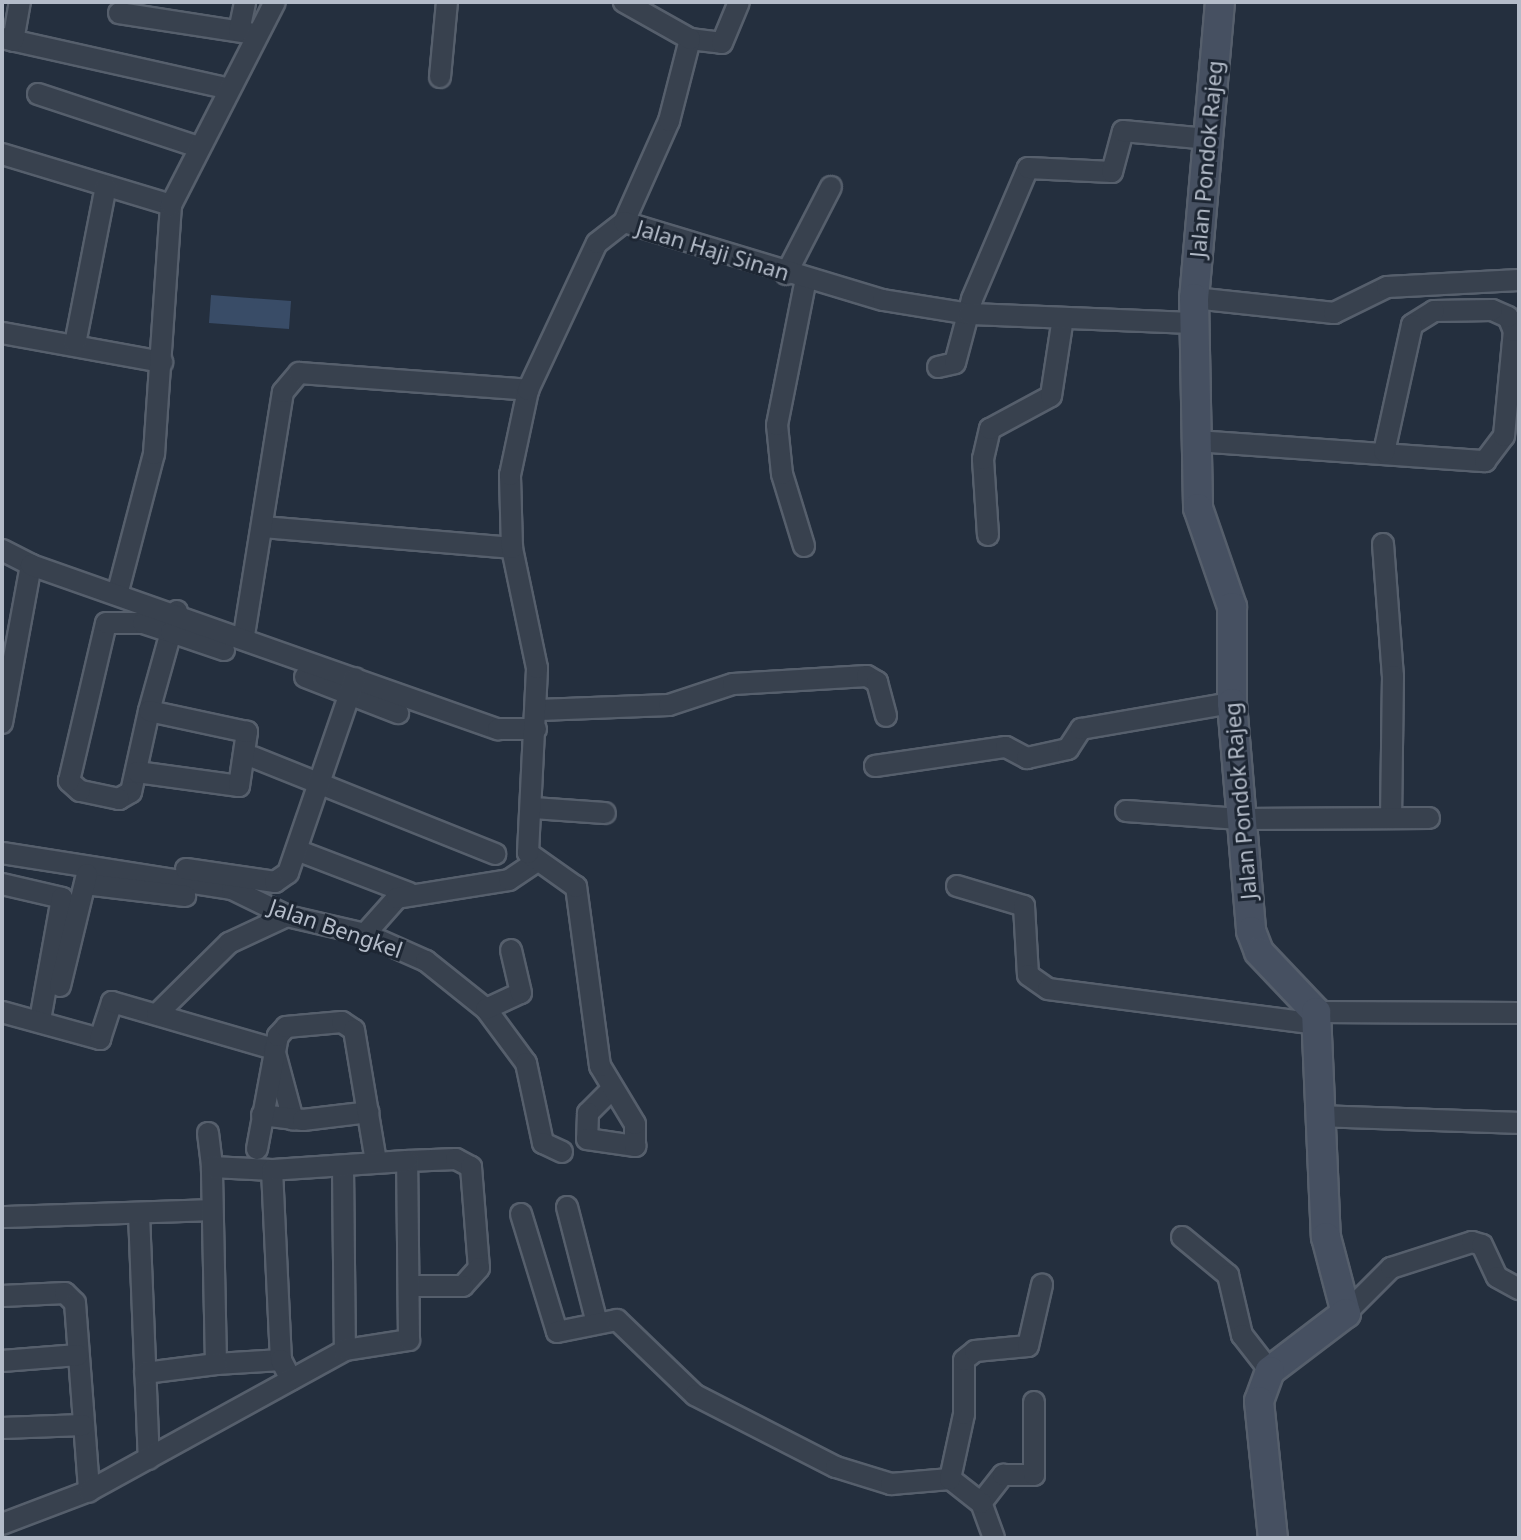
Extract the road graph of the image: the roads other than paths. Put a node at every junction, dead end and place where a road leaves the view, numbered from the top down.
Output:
1 (20, 2) edge
2 (245, 2) edge
3 (275, 2) edge
4 (447, 2) edge
5 (624, 2) edge
6 (739, 2) edge
7 (1220, 2) edge
8 (156, 10) edge
9 (119, 13) dead end
10 (247, 33) junction
11 (8, 39) edge
12 (690, 39) junction
13 (440, 77) dead end
14 (225, 88) junction
15 (38, 94) dead end
16 (1207, 139) junction
17 (195, 146) junction
18 (2, 154) edge
19 (106, 186) junction
20 (831, 187) dead end
21 (171, 205) junction
22 (624, 222) junction
23 (796, 277) junction
24 (1519, 280) edge
25 (1194, 310) junction
26 (969, 314) junction
27 (1063, 318) junction
28 (2, 333) edge
29 (75, 344) junction
30 (162, 362) junction
31 (938, 367) dead end
32 (528, 390) junction
33 (1196, 441) junction
34 (1384, 452) junction
35 (264, 527) junction
36 (988, 535) dead end
37 (1383, 544) dead end
38 (804, 546) dead end
39 (512, 548) junction
40 (2, 550) edge
41 (31, 565) junction
42 (118, 591) junction
43 (177, 611) junction
44 (171, 632) junction
45 (244, 635) junction
46 (224, 650) dead end
47 (305, 677) dead end
48 (353, 685) junction
49 (1232, 703) junction
50 (149, 711) junction
51 (398, 713) dead end
52 (886, 716) dead end
53 (537, 720) junction
54 (2, 723) edge
55 (253, 757) dead end
56 (875, 766) dead end
57 (137, 772) junction
58 (323, 784) junction
59 (533, 808) junction
60 (1126, 811) dead end
61 (605, 813) dead end
62 (1391, 818) junction
63 (1429, 818) dead end
64 (1240, 819) junction
65 (299, 851) junction
66 (2, 853) edge
67 (495, 854) dead end
68 (534, 863) junction
69 (149, 866) dead end
70 (87, 877) junction
71 (2, 884) edge
72 (957, 886) dead end
73 (409, 893) dead end
74 (287, 916) junction
75 (365, 934) junction
76 (511, 950) dead end
77 (60, 986) dead end
78 (486, 1009) junction
79 (2, 1012) edge
80 (1519, 1013) edge
81 (157, 1014) junction
82 (1317, 1018) junction
83 (40, 1020) junction
84 (274, 1049) junction
85 (609, 1092) dead end
86 (369, 1112) junction
87 (262, 1115) junction
88 (1319, 1116) junction
89 (293, 1120) junction
90 (1519, 1123) edge
91 (208, 1133) dead end
92 (257, 1149) dead end
93 (562, 1152) dead end
94 (376, 1161) dead end
95 (407, 1161) junction
96 (212, 1167) junction
97 (343, 1167) junction
98 (272, 1170) junction
99 (567, 1207) dead end
100 (212, 1210) junction
101 (139, 1214) junction
102 (521, 1214) dead end
103 (2, 1217) edge
104 (1182, 1237) dead end
105 (1042, 1285) dead end
106 (412, 1286) junction
107 (1519, 1289) edge
108 (2, 1296) edge
109 (1346, 1313) junction
110 (597, 1323) junction
111 (345, 1350) junction
112 (78, 1355) junction
113 (281, 1360) junction
114 (2, 1361) edge
115 (216, 1364) junction
116 (1270, 1371) junction
117 (145, 1373) junction
118 (291, 1380) junction
119 (1034, 1402) dead end
120 (83, 1425) junction
121 (2, 1428) edge
122 (149, 1459) junction
123 (950, 1479) junction
124 (89, 1491) junction
125 (981, 1503) junction
126 (2, 1524) edge
127 (994, 1538) edge
128 (1273, 1538) edge

1 - 11 street
2 - 10 street
3 - 10 street
4 - 13 street
5 - 12 street
6 - 12 street
7 - 16 main road, Jalan Pondok Rajeg
8 - 9 street
8 - 10 street
10 - 14 street
11 - 14 street
12 - 22 street
14 - 17 street
15 - 17 street
16 - 25 main road, Jalan Pondok Rajeg
16 - 26 street
17 - 21 street
18 - 19 street
19 - 21 street
19 - 29 street
20 - 23 street
21 - 30 street
22 - 23 street, Jalan Haji Sinan
22 - 32 street, Jalan Haji Sinan
23 - 26 street, Jalan Haji Sinan
23 - 38 street
24 - 25 street, Jalan Haji Sinan
25 - 27 street, Jalan Haji Sinan
25 - 33 main road, Jalan Pondok Rajeg
26 - 27 street, Jalan Haji Sinan
26 - 31 street
27 - 36 street
28 - 29 street
29 - 30 street
30 - 42 street
32 - 35 street
32 - 39 street, Jalan Haji Sinan
33 - 34 street
33 - 49 main road, Jalan Pondok Rajeg
34 - 34 street
35 - 39 street
35 - 45 street
37 - 62 street
39 - 53 street, Jalan Haji Sinan
40 - 41 street
41 - 42 street
41 - 54 street
42 - 43 street
43 - 44 street
43 - 45 street
44 - 46 street
44 - 50 street
44 - 57 street
45 - 48 street
47 - 48 street
48 - 51 street
48 - 53 street
48 - 58 street
49 - 56 street
49 - 64 main road, Jalan Pondok Rajeg
50 - 57 street
50 - 57 street
52 - 53 street
53 - 59 street, Jalan Haji Sinan
55 - 58 street
58 - 65 street
58 - 67 street
59 - 61 street
59 - 68 street, Jalan Haji Sinan
60 - 64 street
62 - 63 street
62 - 64 street
64 - 82 main road, Jalan Pondok Rajeg
65 - 69 street
65 - 73 street
66 - 70 street, Jalan Bengkel
68 - 75 street
68 - 85 street
70 - 74 street, Jalan Bengkel
70 - 77 street
71 - 83 street
72 - 82 street
74 - 75 street, Jalan Bengkel
74 - 81 street
75 - 78 street, Jalan Bengkel
76 - 78 street
78 - 93 street, Jalan Bengkel
79 - 83 street
80 - 82 street
81 - 83 street
81 - 84 street
82 - 88 main road
84 - 86 street
84 - 87 street
84 - 89 street
86 - 89 street
86 - 94 street
87 - 89 street
87 - 92 street
88 - 90 street
88 - 109 main road
91 - 96 street
95 - 97 street
95 - 106 street
95 - 106 street
96 - 98 street
96 - 100 street
97 - 98 street
97 - 111 street
98 - 113 street
99 - 110 street
100 - 101 street
100 - 115 street
101 - 103 street
101 - 117 street
102 - 110 street
104 - 116 street
105 - 123 street
106 - 111 street
107 - 109 street
108 - 112 street
109 - 116 main road
110 - 123 street
111 - 118 street
112 - 114 street
112 - 120 street
113 - 115 street
113 - 118 street
115 - 117 street
116 - 128 main road
117 - 122 street
118 - 122 street
119 - 125 street
120 - 121 street
120 - 124 street
122 - 124 street
123 - 125 street
124 - 126 street
125 - 127 street

